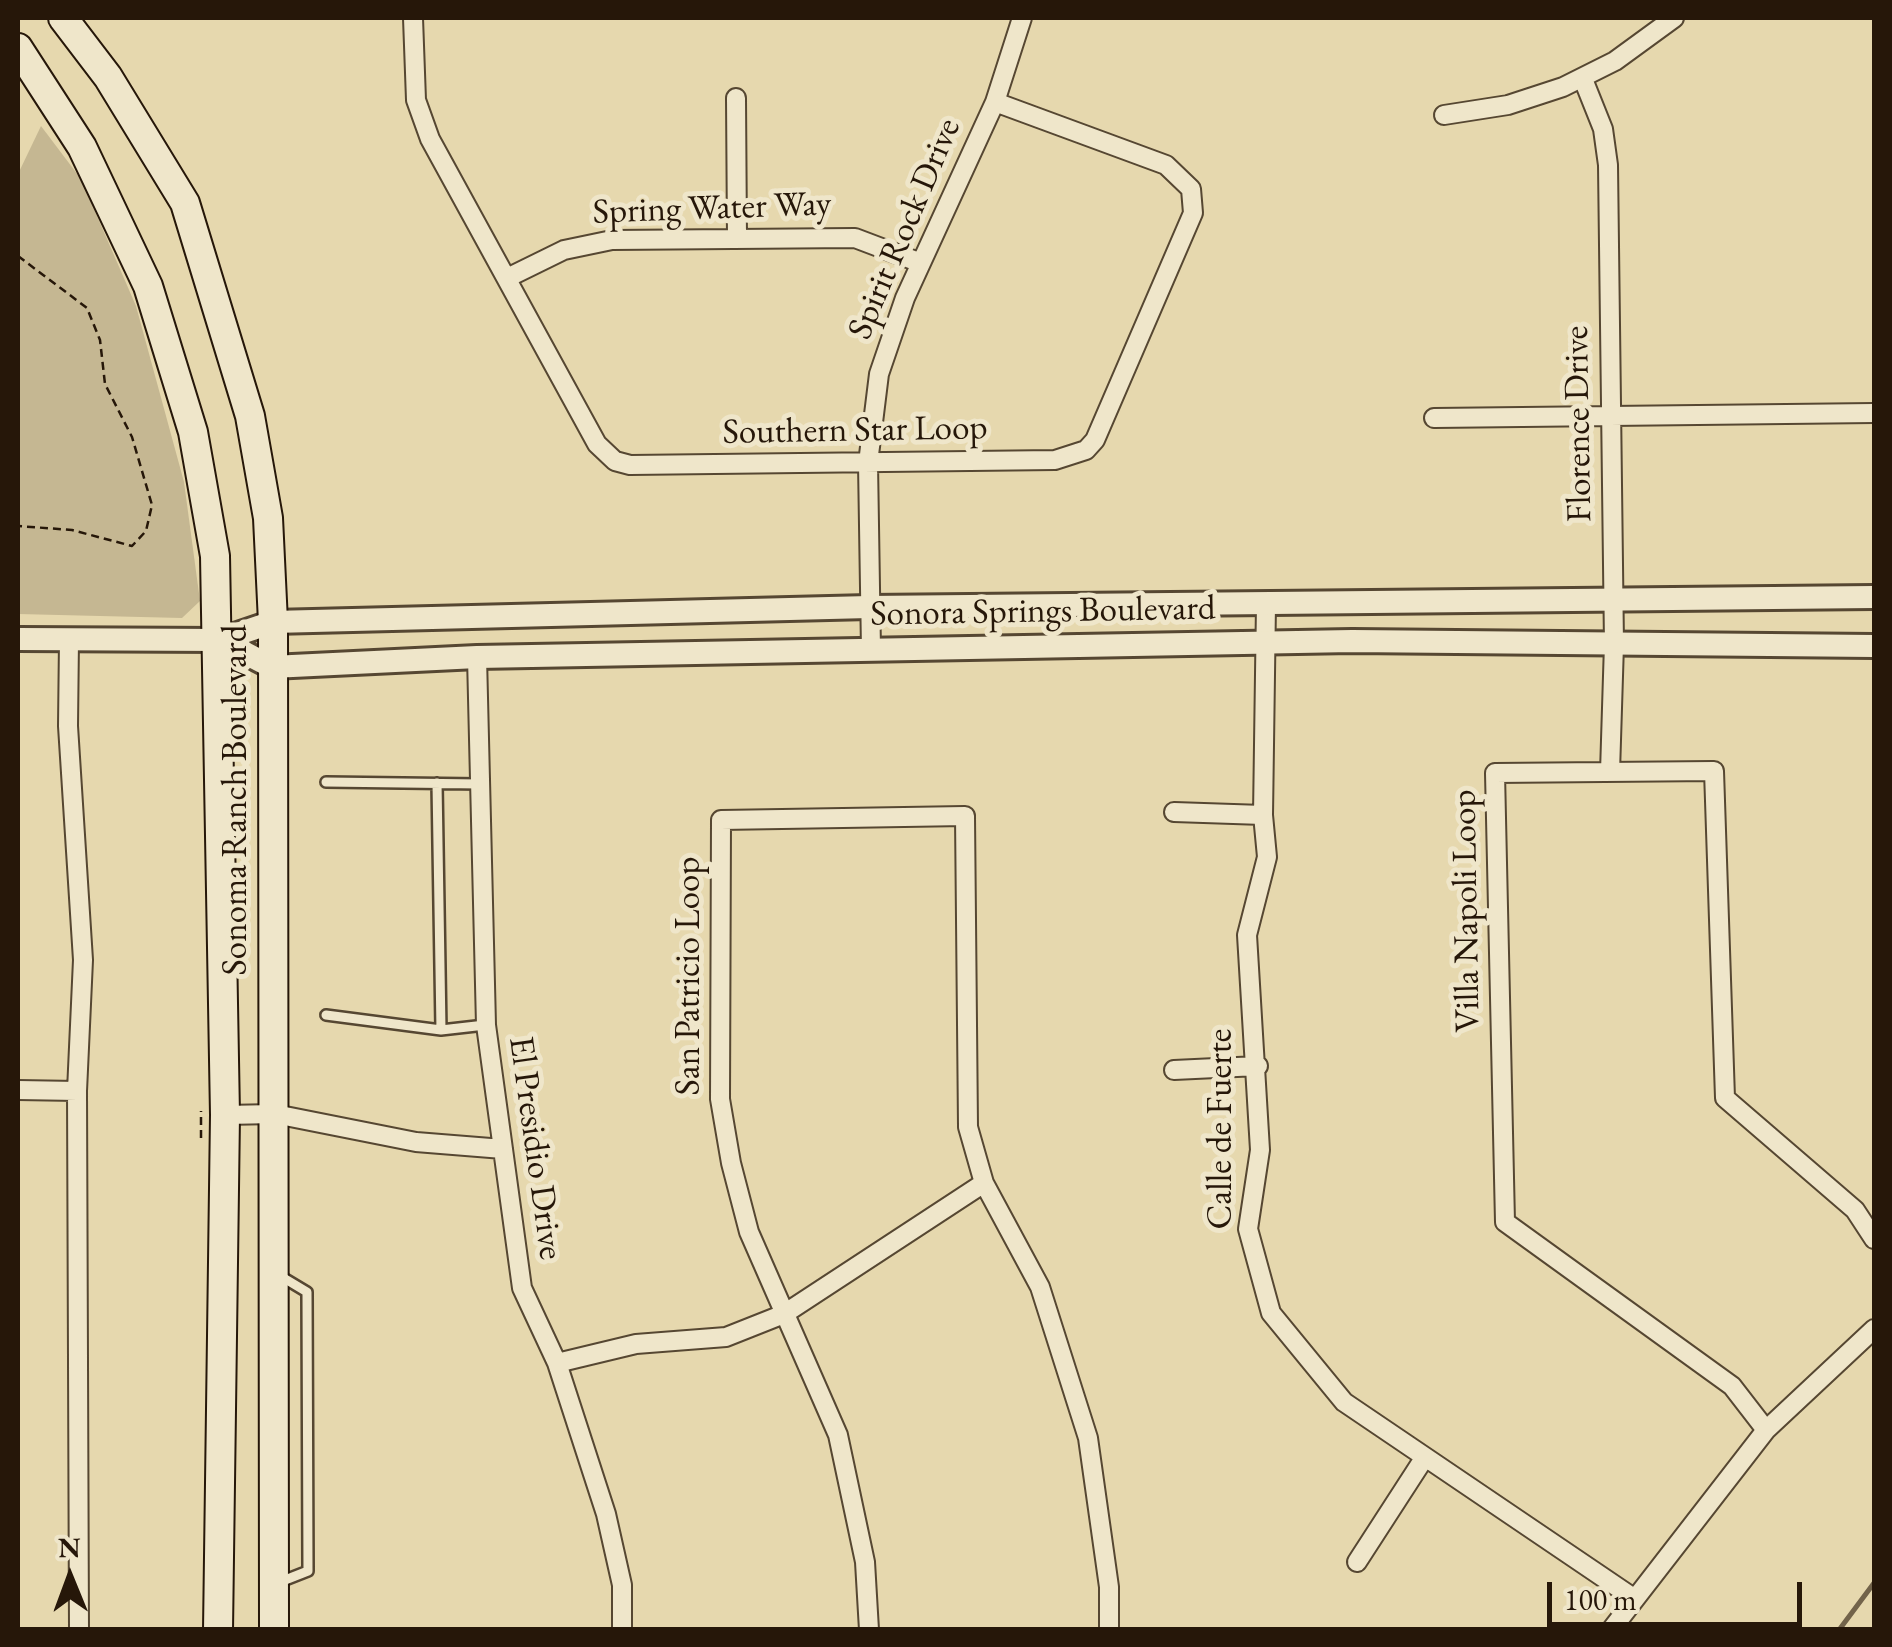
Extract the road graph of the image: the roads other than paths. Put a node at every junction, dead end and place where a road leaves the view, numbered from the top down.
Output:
1 (63, 18) edge
2 (414, 18) edge
3 (1022, 18) edge
4 (1674, 18) edge
5 (18, 48) edge
6 (1583, 79) junction
7 (736, 98) dead end
8 (995, 102) junction
9 (1444, 115) dead end
10 (737, 238) junction
11 (921, 263) junction
12 (507, 278) junction
13 (1874, 413) edge
14 (1611, 416) junction
15 (1434, 418) dead end
16 (868, 464) junction
17 (1874, 597) edge
18 (1614, 600) junction
19 (1266, 604) junction
20 (869, 607) junction
21 (273, 622) junction
22 (18, 639) edge
23 (69, 640) junction
24 (220, 640) junction
25 (1266, 642) junction
26 (1614, 644) junction
27 (1874, 646) edge
28 (872, 650) junction
29 (477, 657) junction
30 (272, 666) junction
31 (1610, 772) junction
32 (326, 782) dead end
33 (437, 783) junction
34 (480, 784) junction
35 (1174, 812) dead end
36 (1263, 815) junction
37 (326, 1015) dead end
38 (486, 1025) junction
39 (441, 1030) junction
40 (1258, 1066) junction
41 (1174, 1070) dead end
42 (18, 1090) edge
43 (78, 1091) junction
44 (275, 1114) junction
45 (224, 1115) junction
46 (502, 1149) junction
47 (984, 1183) junction
48 (1874, 1239) edge
49 (784, 1314) junction
50 (1874, 1329) edge
51 (557, 1363) junction
52 (1766, 1430) junction
53 (1423, 1460) junction
54 (1357, 1562) dead end
55 (1632, 1597) junction
56 (79, 1630) edge
57 (218, 1630) edge
58 (274, 1630) edge
59 (622, 1630) edge
60 (868, 1630) edge
61 (1109, 1630) edge
62 (1611, 1630) edge

1 - 21 main road, Sonoma Ranch Boulevard
2 - 12 street, Southern Star Loop
3 - 8 street, Spirit Rock Drive
4 - 6 street
5 - 24 main road, Sonoma Ranch Boulevard
6 - 9 street
6 - 14 street, Florence Drive
7 - 10 street
8 - 11 street, Spirit Rock Drive
8 - 16 street, Southern Star Loop
10 - 11 street, Spring Water Way
10 - 12 street, Spring Water Way
11 - 16 street, Spirit Rock Drive
12 - 16 street, Southern Star Loop
13 - 14 street
14 - 15 street
14 - 18 street, Florence Drive
16 - 20 street, Spirit Rock Drive
17 - 18 street, Sonora Springs Boulevard
18 - 19 street, Sonora Springs Boulevard
18 - 26 street, Florence Drive
19 - 20 street, Sonora Springs Boulevard
19 - 25 street, Calle de Fuerte
20 - 21 street, Sonora Springs Boulevard
20 - 28 street, Spirit Rock Drive
21 - 24 street, Sonora Springs Boulevard
21 - 30 main road, Sonoma Ranch Boulevard
22 - 23 street, Sonora Springs Boulevard
23 - 24 street, Sonora Springs Boulevard
23 - 43 street
24 - 30 street, Sonora Springs Boulevard
24 - 45 main road, Sonoma Ranch Boulevard
25 - 26 street, Sonora Springs Boulevard
25 - 28 street, Sonora Springs Boulevard
25 - 36 street, Calle de Fuerte
26 - 27 street, Sonora Springs Boulevard
26 - 31 street, Florence Drive
28 - 29 street, Sonora Springs Boulevard
29 - 30 street, Sonora Springs Boulevard
29 - 34 street, El Presidio Drive
30 - 44 main road, Sonoma Ranch Boulevard
31 - 48 street, Villa Napoli Loop
31 - 52 street, Villa Napoli Loop
32 - 33 lane
33 - 34 lane
33 - 39 lane
34 - 38 street, El Presidio Drive
35 - 36 street
36 - 40 street, Calle de Fuerte
37 - 39 lane
38 - 39 lane
38 - 46 street, El Presidio Drive
40 - 41 street
40 - 53 street, Calle de Fuerte
42 - 43 street
43 - 56 street
44 - 45 street
44 - 46 street
44 - 58 main road, Sonoma Ranch Boulevard
45 - 57 main road, Sonoma Ranch Boulevard
46 - 51 street, El Presidio Drive
47 - 49 street
47 - 49 street, San Patricio Loop
47 - 61 street
49 - 51 street
49 - 60 street
50 - 52 street
51 - 59 street, El Presidio Drive
52 - 55 street
53 - 54 street
53 - 55 street, Calle de Fuerte
55 - 62 street

